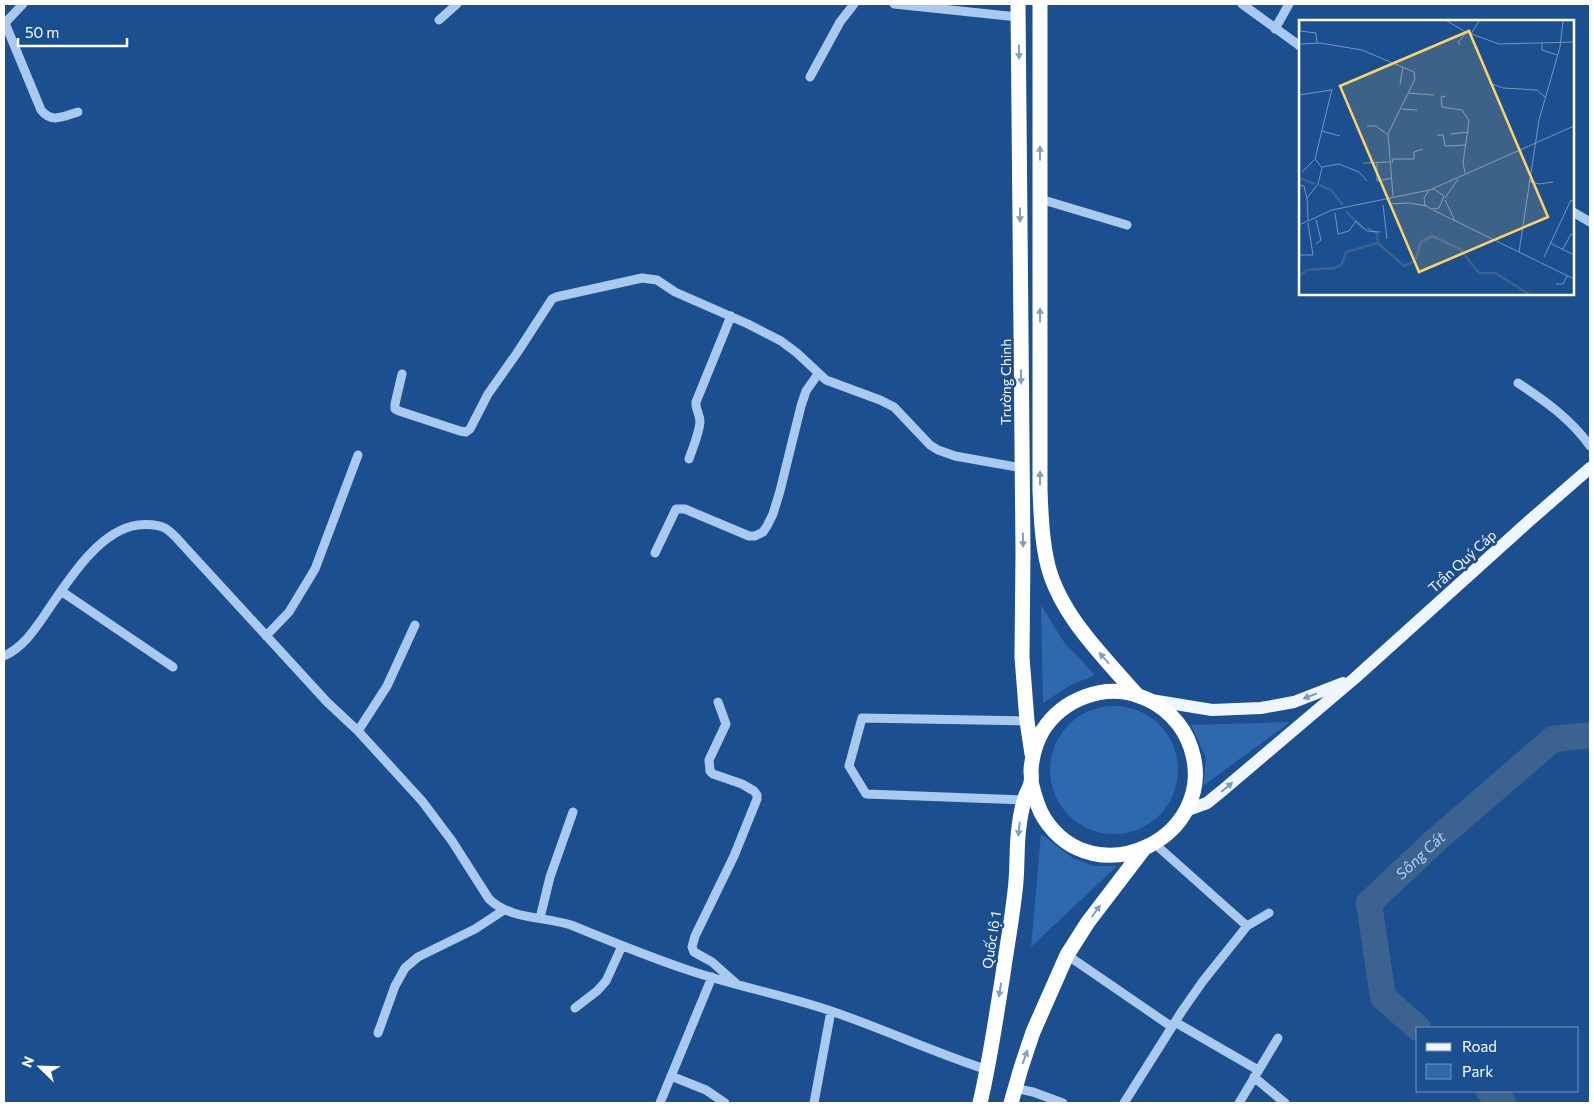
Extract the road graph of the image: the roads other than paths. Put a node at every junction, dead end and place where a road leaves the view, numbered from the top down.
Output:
1 (23, 4) edge
2 (457, 4) edge
3 (854, 4) edge
4 (894, 4) edge
5 (1040, 4) edge
6 (1242, 4) edge
7 (1289, 4) edge
8 (1018, 10) edge
9 (439, 20) dead end
10 (5, 24) edge
11 (1275, 29) junction
12 (1299, 45) edge
13 (810, 77) dead end
14 (78, 112) dead end
15 (1040, 199) junction
16 (1574, 213) edge
17 (1590, 222) edge
18 (1127, 225) dead end
19 (731, 316) junction
20 (402, 374) dead end
21 (818, 374) junction
22 (1518, 383) dead end
23 (1590, 446) edge
24 (358, 455) dead end
25 (689, 459) dead end
26 (1022, 468) junction
27 (1590, 468) edge
28 (655, 553) dead end
29 (61, 591) junction
30 (415, 625) dead end
31 (266, 636) junction
32 (4, 656) edge
33 (173, 667) dead end
34 (1355, 678) junction
35 (1144, 697) junction
36 (718, 702) dead end
37 (1027, 721) junction
38 (358, 731) junction
39 (1032, 759) junction
40 (1031, 782) junction
41 (1024, 800) junction
42 (1185, 811) junction
43 (573, 812) dead end
44 (1149, 847) junction
45 (504, 910) junction
46 (1269, 913) dead end
47 (540, 918) junction
48 (1247, 926) junction
49 (622, 946) junction
50 (1067, 955) junction
51 (712, 977) junction
52 (739, 985) junction
53 (574, 1008) dead end
54 (831, 1011) junction
55 (1174, 1025) junction
56 (378, 1033) dead end
57 (1278, 1038) dead end
58 (988, 1070) junction
59 (1256, 1073) junction
60 (672, 1076) junction
61 (1014, 1088) junction
62 (660, 1103) edge
63 (725, 1103) edge
64 (814, 1103) edge
65 (980, 1103) edge
66 (1011, 1103) edge
67 (1063, 1103) edge
68 (1124, 1103) edge
69 (1239, 1103) edge
70 (1285, 1103) edge

1 - 10 street
2 - 9 street
3 - 13 street
4 - 8 street
15 -> 5 highway
6 - 11 street
7 - 11 street
8 -> 26 highway, Trường Chinh
10 - 14 street
11 - 12 street
15 - 18 street
35 -> 15 highway
16 - 17 street
19 - 20 street
19 - 21 street
19 - 25 street
21 - 26 street
21 - 28 street
22 - 23 street
24 - 31 street
26 -> 37 highway, Trường Chinh
27 - 34 main road, Trần Quý Cáp
29 - 31 street
29 - 32 street
29 - 33 street
30 - 38 street
31 - 38 street
34 -> 35 main road, Trần Quý Cáp
42 -> 34 main road, Trần Quý Cáp
35 - 39 highway
35 - 42 highway
36 - 52 street
37 - 39 highway, Trường Chinh
37 - 41 street
38 - 45 street
39 - 40 highway
40 - 41 highway, Quốc lộ 1
40 - 44 highway
41 -> 58 highway, Quốc lộ 1
42 - 44 highway
43 - 47 street
44 - 48 street
50 -> 44 highway
45 - 47 street
45 - 56 street
46 - 48 street
47 - 49 street
48 - 55 street
49 - 51 street
49 - 53 street
50 - 55 street
61 -> 50 highway
51 - 52 street
51 - 60 street
52 - 54 street
54 - 58 street
54 - 64 street
55 - 59 street
55 - 68 street
57 - 59 street
58 - 65 highway, Quốc lộ 1
59 - 69 street
59 - 70 street
60 - 62 street
60 - 63 street
61 - 66 highway
61 - 67 street

